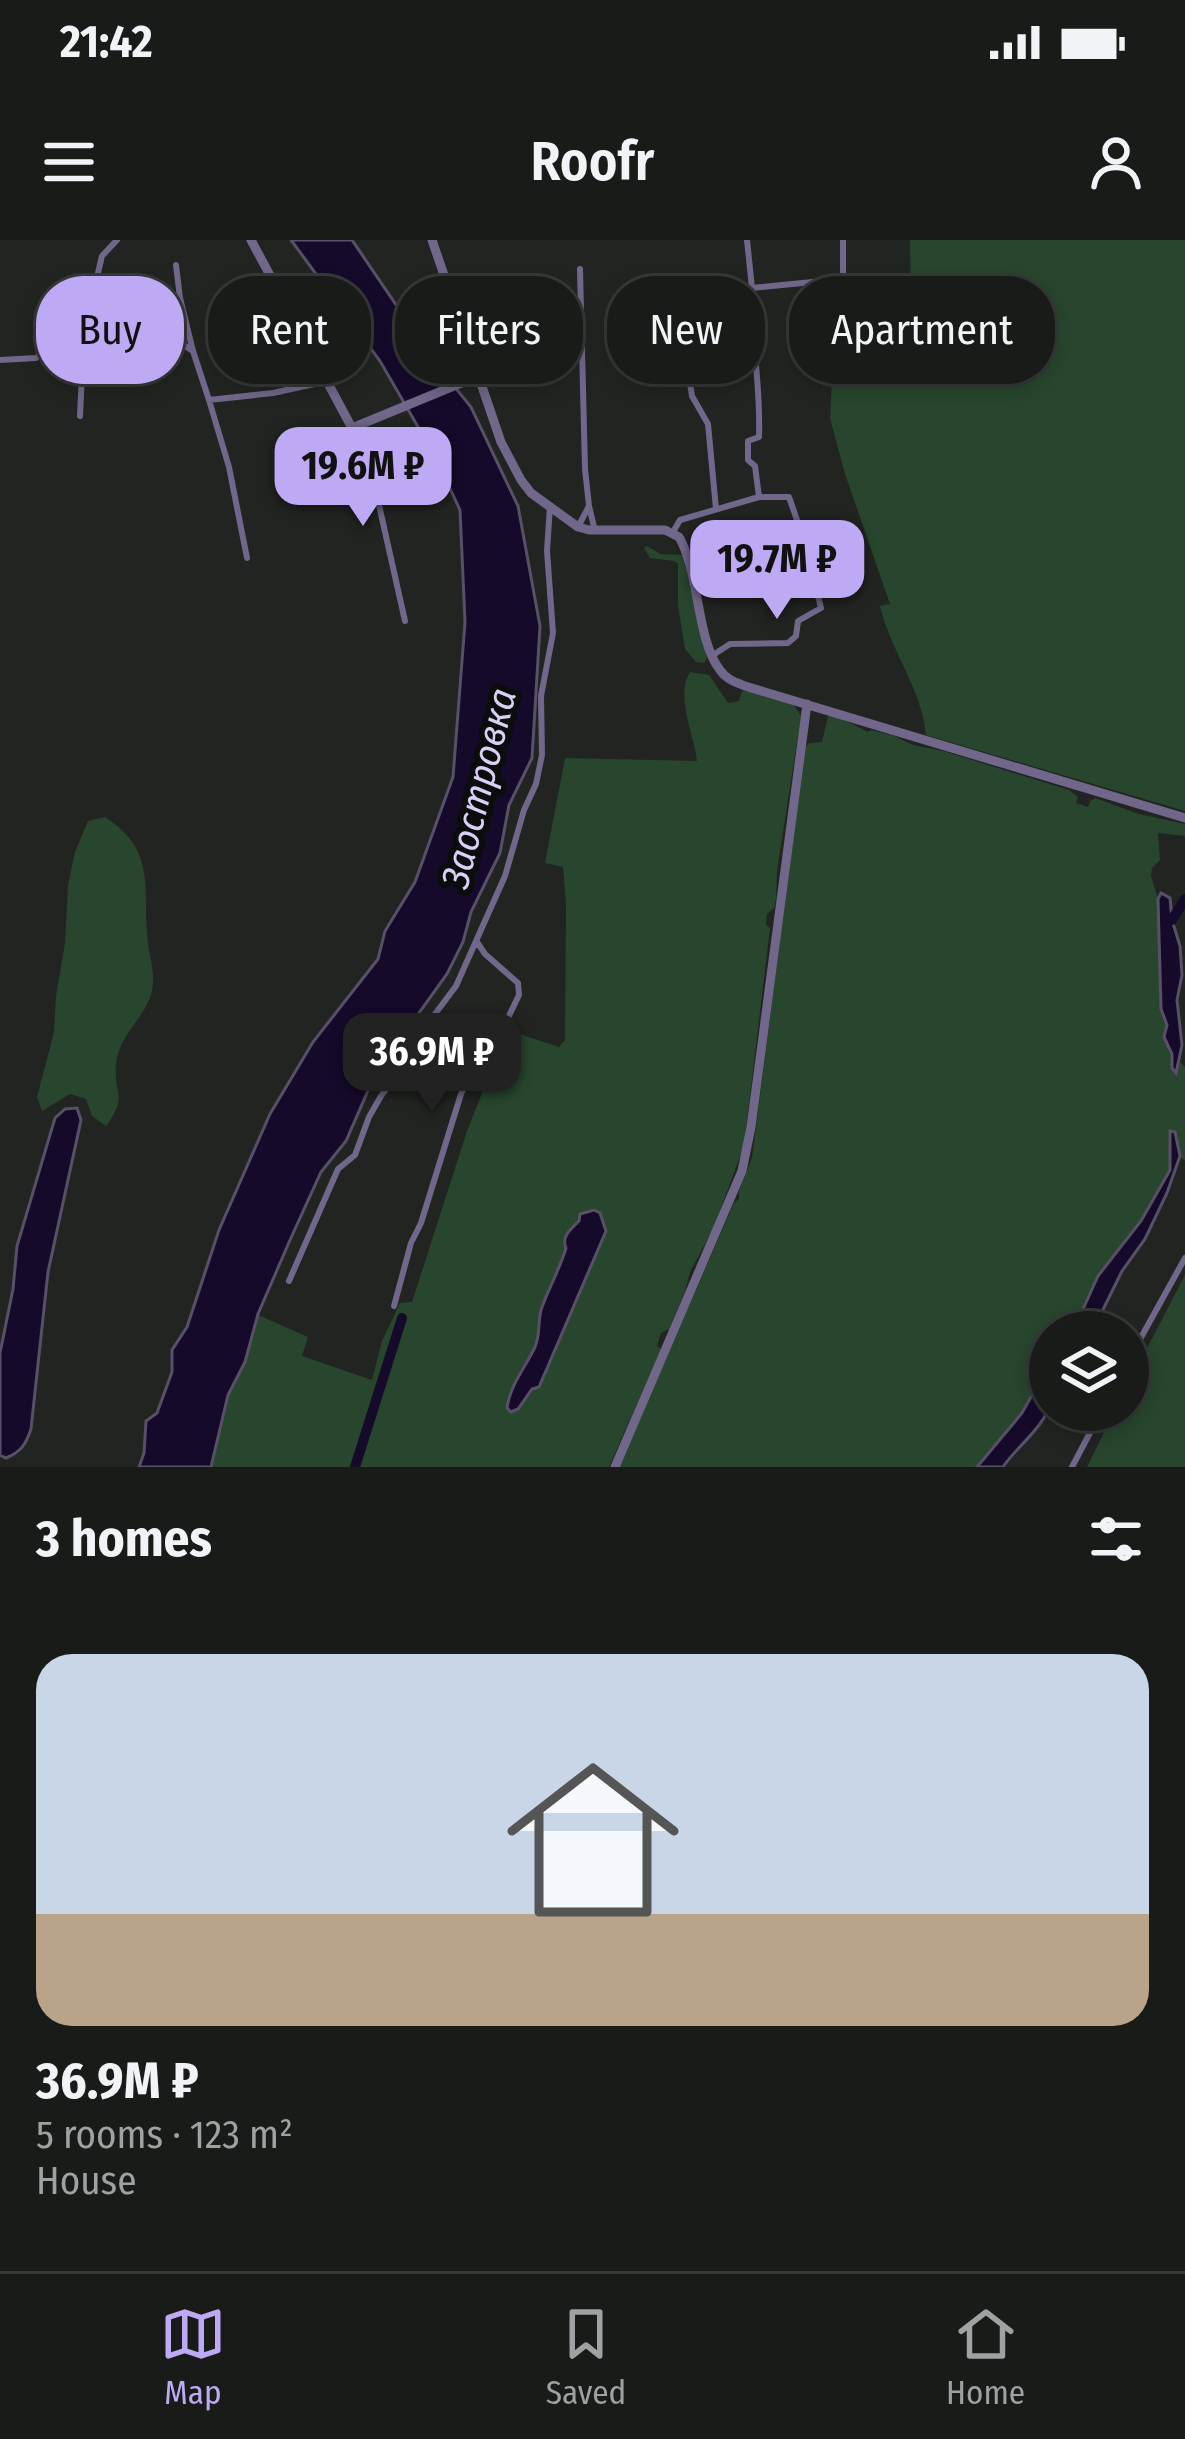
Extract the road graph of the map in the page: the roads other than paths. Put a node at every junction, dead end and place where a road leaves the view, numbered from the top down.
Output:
1 (117, 240) edge
2 (251, 240) edge
3 (432, 240) edge
4 (747, 240) edge
5 (843, 240) edge
6 (176, 265) dead end
7 (580, 269) dead end
8 (98, 276) edge
9 (271, 276) edge
10 (444, 276) edge
11 (748, 276) edge
12 (765, 287) edge
13 (184, 345) edge
14 (193, 351) junction
15 (36, 358) edge
16 (0, 360) edge
17 (82, 384) edge
18 (314, 384) edge
19 (330, 384) edge
20 (458, 384) edge
21 (481, 384) edge
22 (690, 384) edge
23 (758, 384) edge
24 (208, 400) junction
25 (80, 416) dead end
26 (352, 428) junction
27 (759, 496) junction
28 (550, 506) junction
29 (589, 506) junction
30 (716, 509) junction
31 (578, 526) junction
32 (595, 531) junction
33 (673, 532) junction
34 (855, 532) dead end
35 (806, 546) junction
36 (247, 559) dead end
37 (405, 620) dead end
38 (712, 656) junction
39 (807, 704) junction
40 (1185, 818) edge
41 (477, 942) junction
42 (1185, 1258) edge
43 (289, 1281) dead end
44 (394, 1306) dead end
45 (1149, 1323) edge
46 (1091, 1431) edge
47 (615, 1467) edge
48 (1072, 1467) edge

1 - 8 street
2 - 9 street
3 - 10 street
4 - 11 street
5 - 12 street
6 - 14 street
7 - 29 street
13 - 14 street
14 - 24 street
15 - 16 street
17 - 25 street
18 - 24 street
19 - 26 street
20 - 26 street
21 - 28 street
22 - 30 street
23 - 27 street
24 - 36 street
26 - 37 street
27 - 30 street
27 - 35 street
28 - 31 street
28 - 41 street
29 - 31 street
29 - 32 street
30 - 33 street
31 - 32 street
32 - 33 street
33 - 38 street
34 - 35 street
35 - 38 street
38 - 39 street
39 - 40 street
39 - 47 street
41 - 43 street
41 - 44 street
42 - 45 street
46 - 48 street

